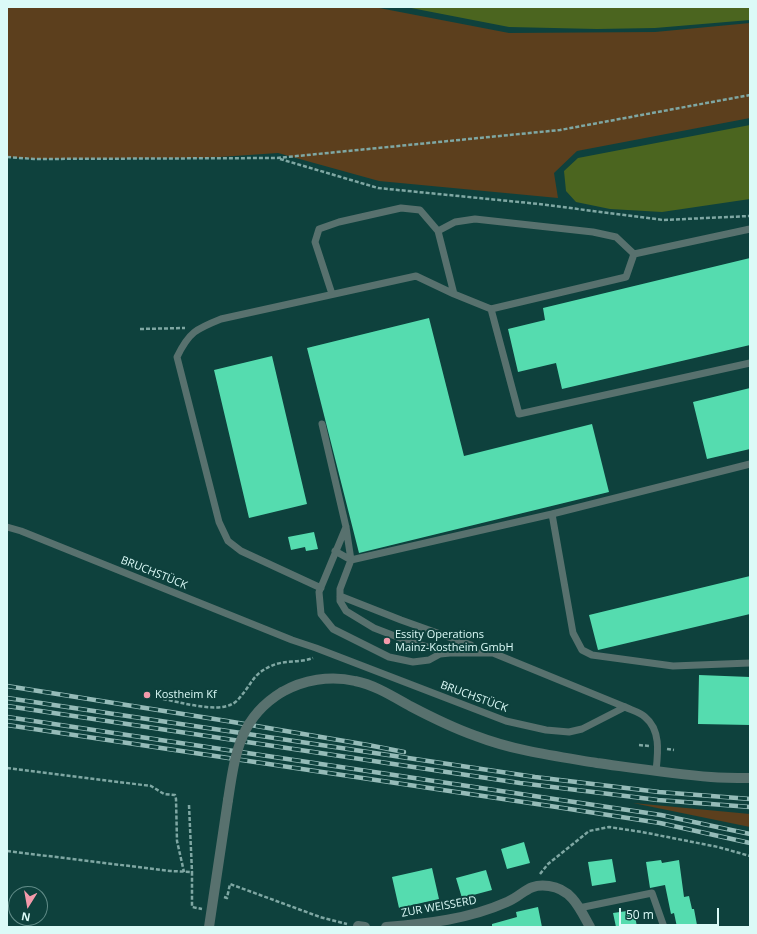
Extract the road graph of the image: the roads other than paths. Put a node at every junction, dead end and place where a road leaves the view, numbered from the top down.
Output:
1 (750, 229) edge
2 (438, 231) junction
3 (634, 254) junction
4 (332, 294) junction
5 (454, 294) junction
6 (491, 309) junction
7 (750, 363) edge
8 (322, 424) dead end
9 (750, 464) edge
10 (552, 514) junction
11 (7, 527) edge
12 (346, 527) junction
13 (335, 550) junction
14 (351, 560) junction
15 (321, 588) junction
16 (340, 596) junction
17 (450, 652) junction
18 (476, 652) junction
19 (750, 663) edge
20 (625, 707) junction
21 (656, 771) junction
22 (750, 778) edge
23 (579, 908) junction
24 (465, 922) edge
25 (209, 927) edge
26 (386, 927) edge
27 (590, 927) edge
28 (664, 927) edge

1 - 3 lane
2 - 3 lane
2 - 4 lane
2 - 5 lane
3 - 6 lane
4 - 5 lane
4 - 15 lane
5 - 6 lane
6 - 7 lane
8 - 12 lane
9 - 10 lane
10 - 14 lane
10 - 19 lane
11 - 20 lane, BRUCHSTÜCK
12 - 13 lane
12 - 14 lane
13 - 14 lane
13 - 15 lane
14 - 16 lane
15 - 17 lane
16 - 17 lane
16 - 18 lane
17 - 18 lane
18 - 20 lane
20 - 21 lane
21 - 22 street
21 - 25 street, bridge
23 - 24 street, ZUR WEISSERD
23 - 27 street
23 - 28 lane
24 - 26 street, ZUR WEISSERD

